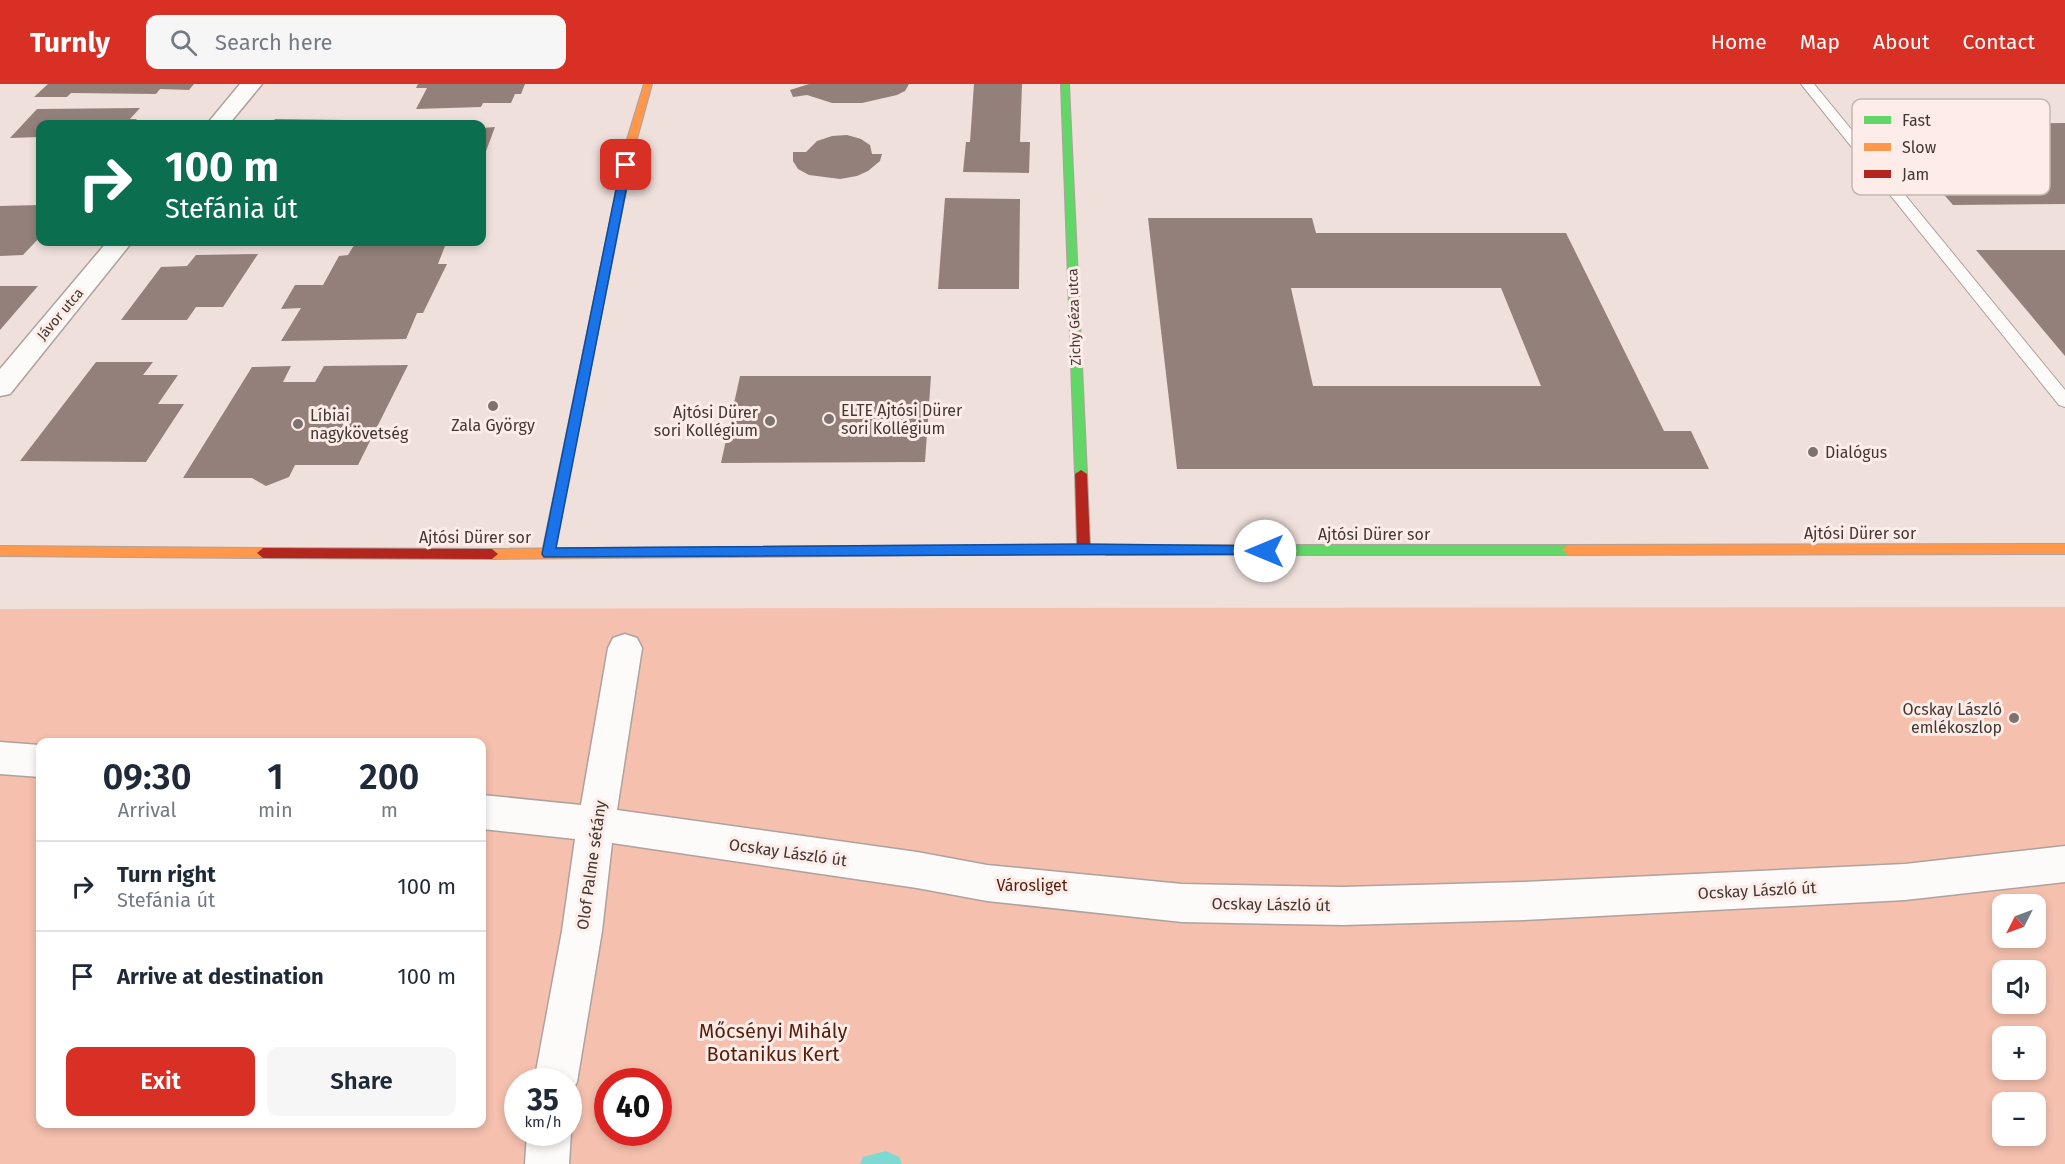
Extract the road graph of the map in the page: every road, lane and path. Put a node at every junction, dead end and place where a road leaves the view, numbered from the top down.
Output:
1 (251, 84) edge
2 (648, 84) edge
3 (1065, 84) edge
4 (1807, 84) edge
5 (221, 120) edge
6 (1852, 139) edge
7 (1897, 195) edge
8 (117, 246) edge
9 (0, 387) edge
10 (2065, 401) edge
11 (1084, 549) junction
12 (2065, 549) edge
13 (0, 551) edge
14 (548, 554) junction
15 (625, 648) dead end
16 (0, 758) edge
17 (36, 761) edge
18 (486, 812) edge
19 (596, 824) junction
20 (2065, 864) edge
21 (558, 1068) edge
22 (548, 1146) edge
23 (547, 1164) edge

1 - 5 street
2 - 14 street
3 - 11 street, Zichy Géza utca
4 - 6 lane
7 - 10 lane
8 - 9 street, Jávor utca
11 - 12 street, Ajtósi Dürer sor
11 - 14 street, Ajtósi Dürer sor
13 - 14 street, Ajtósi Dürer sor
15 - 19 street, Olof Palme sétány
16 - 17 street
18 - 19 street, Ocskay László út
19 - 20 street, Ocskay László út
19 - 21 street, Olof Palme sétány
22 - 23 street

